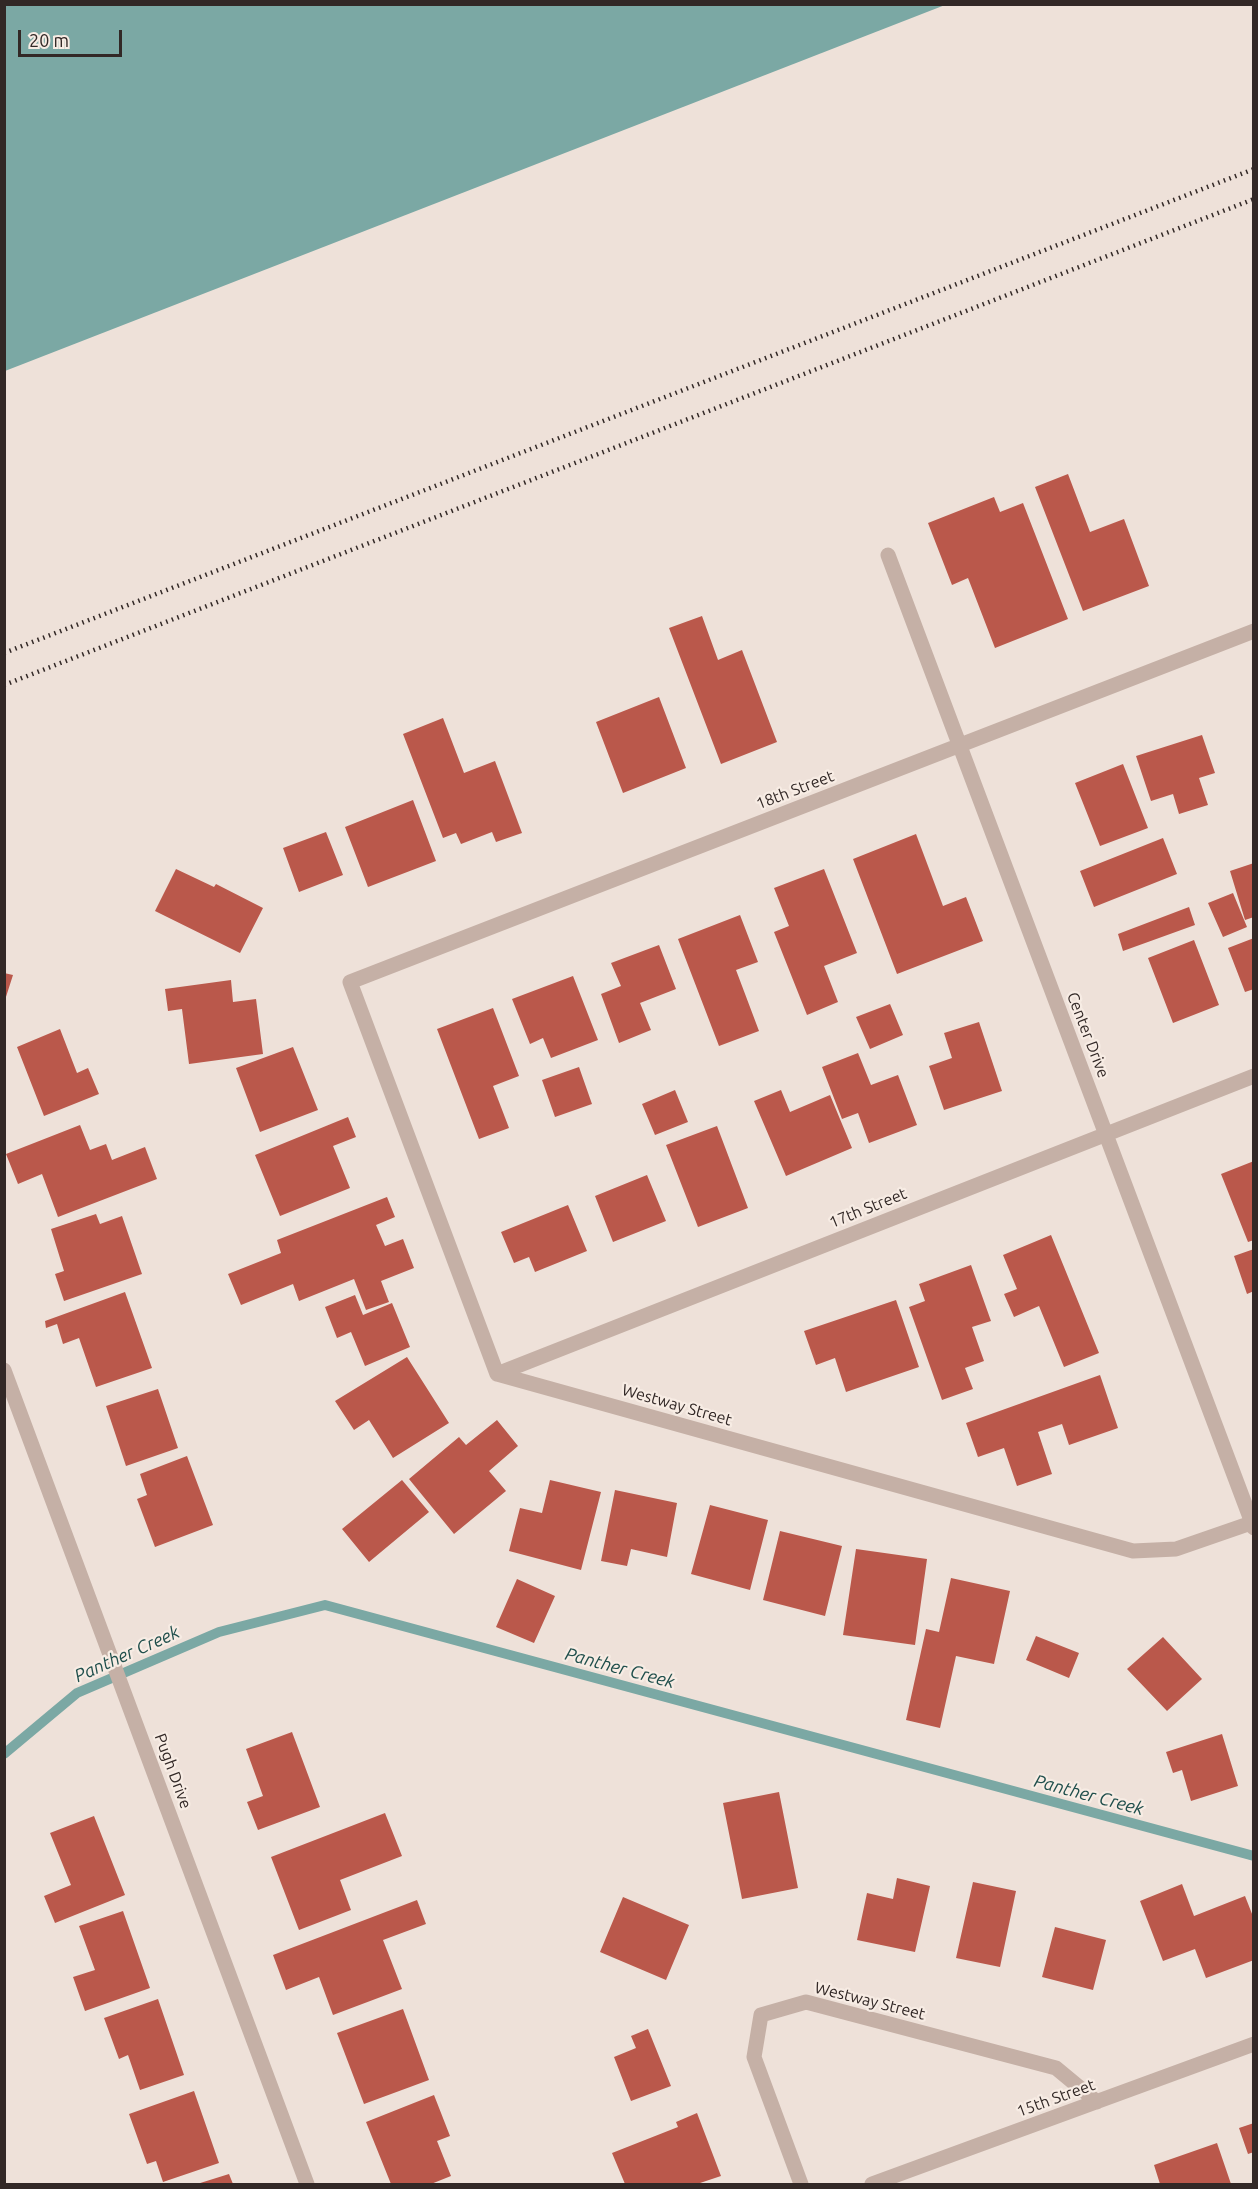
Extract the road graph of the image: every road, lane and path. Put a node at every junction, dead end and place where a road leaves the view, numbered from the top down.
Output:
1 (888, 555) dead end
2 (1254, 631) edge
3 (960, 746) junction
4 (1254, 1076) edge
5 (1106, 1134) junction
6 (4, 1370) edge
7 (497, 1374) junction
8 (1253, 1524) edge
9 (1254, 2044) edge
10 (1097, 2102) junction
11 (307, 2184) edge
12 (801, 2184) edge
13 (872, 2184) edge

1 - 3 street, Center Drive
2 - 3 street, 18th Street
3 - 5 street, Center Drive
3 - 7 street, 18th Street
4 - 5 street, 17th Street
5 - 7 street, 17th Street
5 - 8 street, Center Drive
6 - 11 street, Pugh Drive
7 - 8 street, Westway Street
9 - 10 street, 15th Street
10 - 12 street, Westway Street
10 - 13 street, 15th Street

